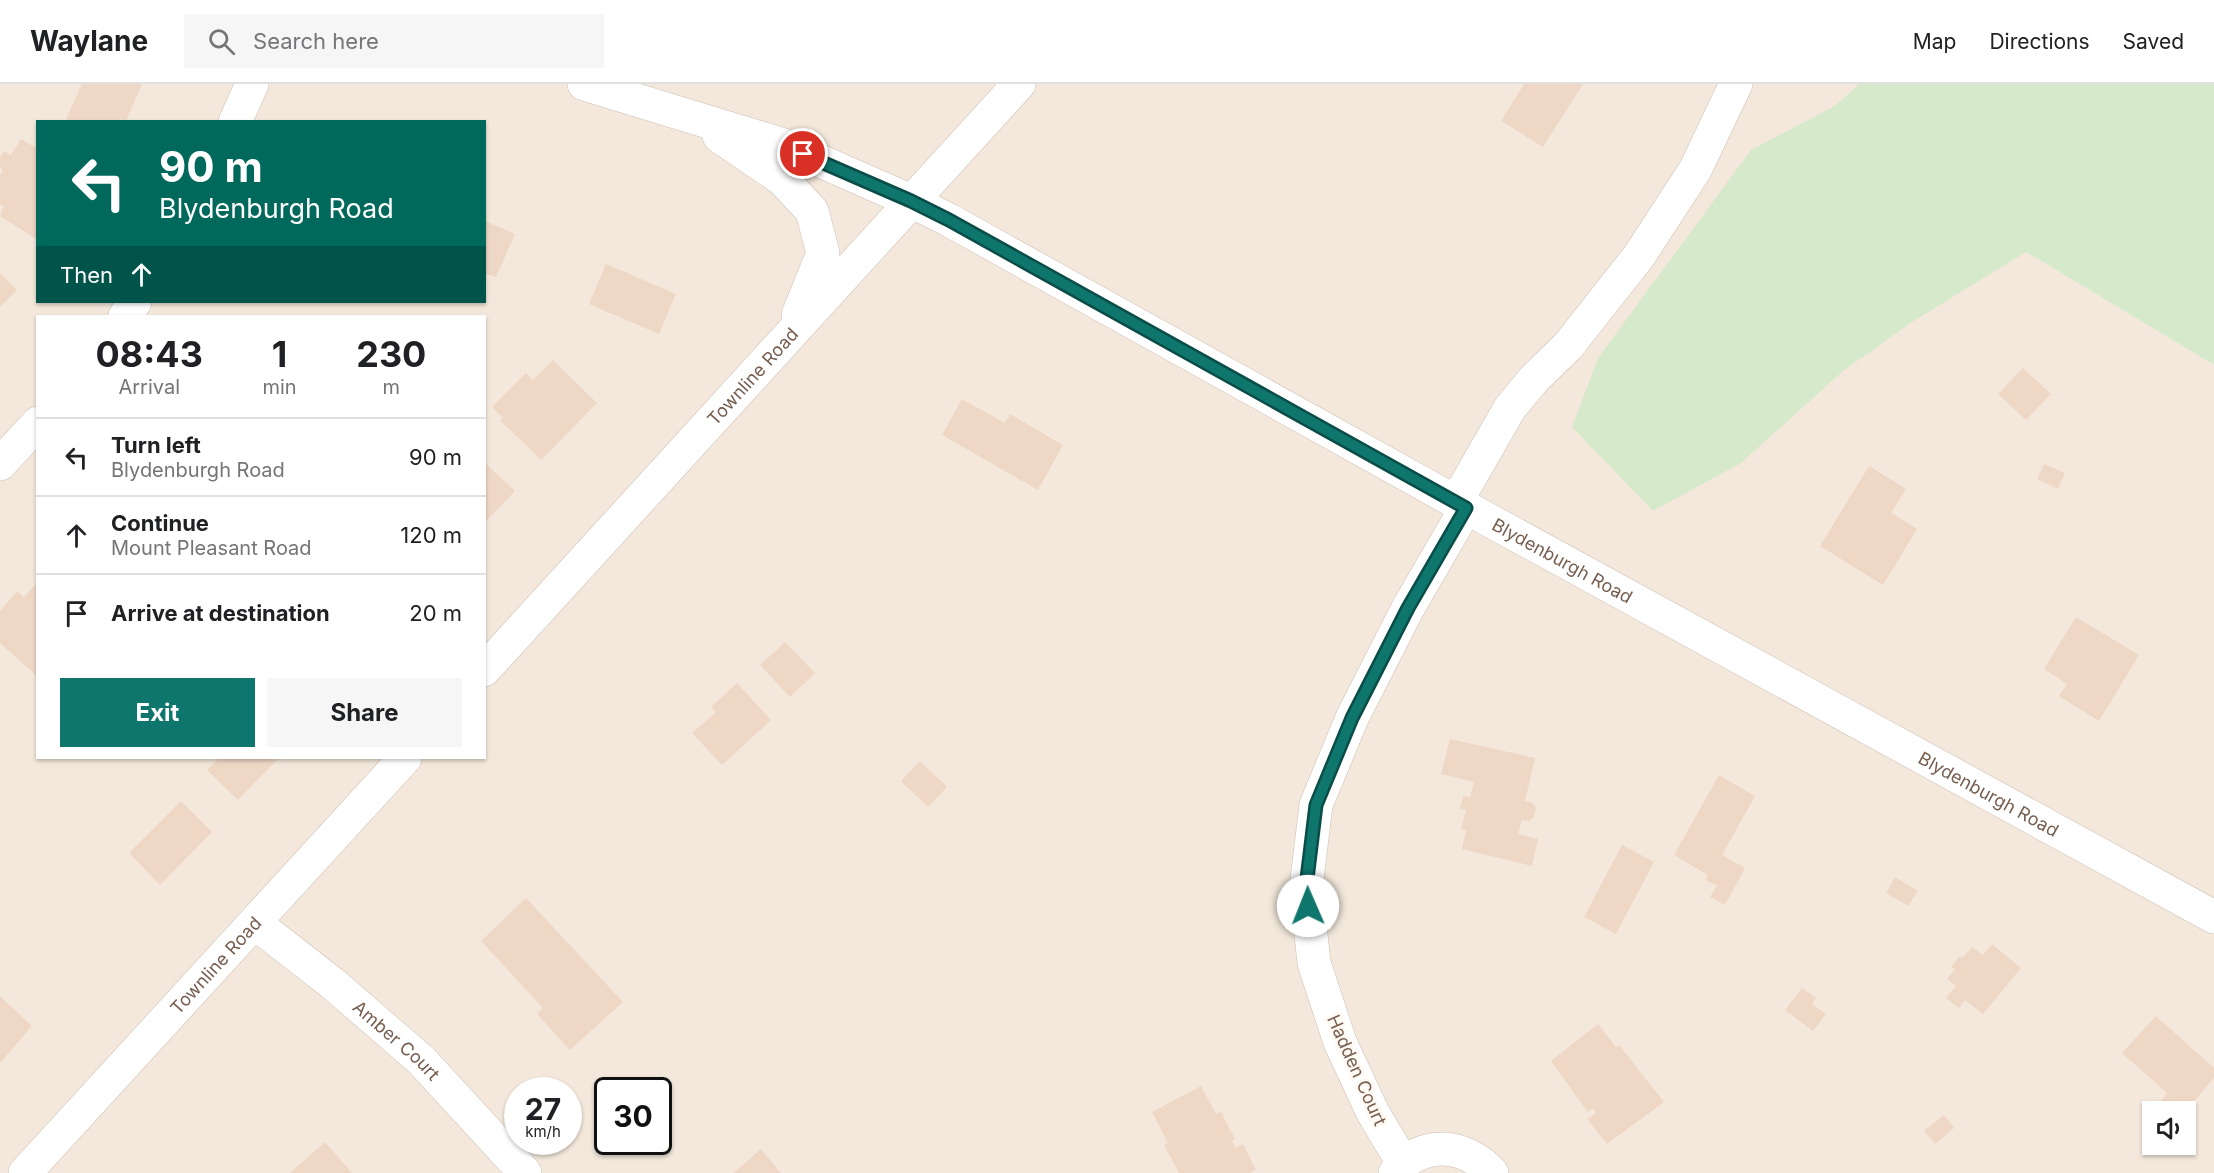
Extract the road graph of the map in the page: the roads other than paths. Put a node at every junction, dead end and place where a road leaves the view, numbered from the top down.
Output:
1 (252, 84) edge
2 (584, 84) edge
3 (1019, 84) edge
4 (1736, 84) edge
5 (690, 117) junction
6 (236, 120) edge
7 (911, 201) junction
8 (792, 333) junction
9 (36, 425) edge
10 (0, 464) edge
11 (1461, 505) junction
12 (486, 668) edge
13 (404, 759) edge
14 (2214, 917) edge
15 (255, 923) junction
16 (1399, 1168) edge
17 (25, 1173) edge
18 (525, 1173) edge
19 (1492, 1173) edge

1 - 6 street
2 - 5 street, Blydenburgh Road
3 - 7 street, Townline Road
4 - 11 street, Hadden Court
5 - 7 street, Blydenburgh Road
5 - 8 street
7 - 8 street, Townline Road
7 - 11 street, Blydenburgh Road
8 - 12 street, Townline Road
9 - 10 street
11 - 14 street, Blydenburgh Road
11 - 16 street, Hadden Court
13 - 15 street, Townline Road
15 - 17 street, Townline Road
15 - 18 street, Amber Court
16 - 19 street, Hadden Court

